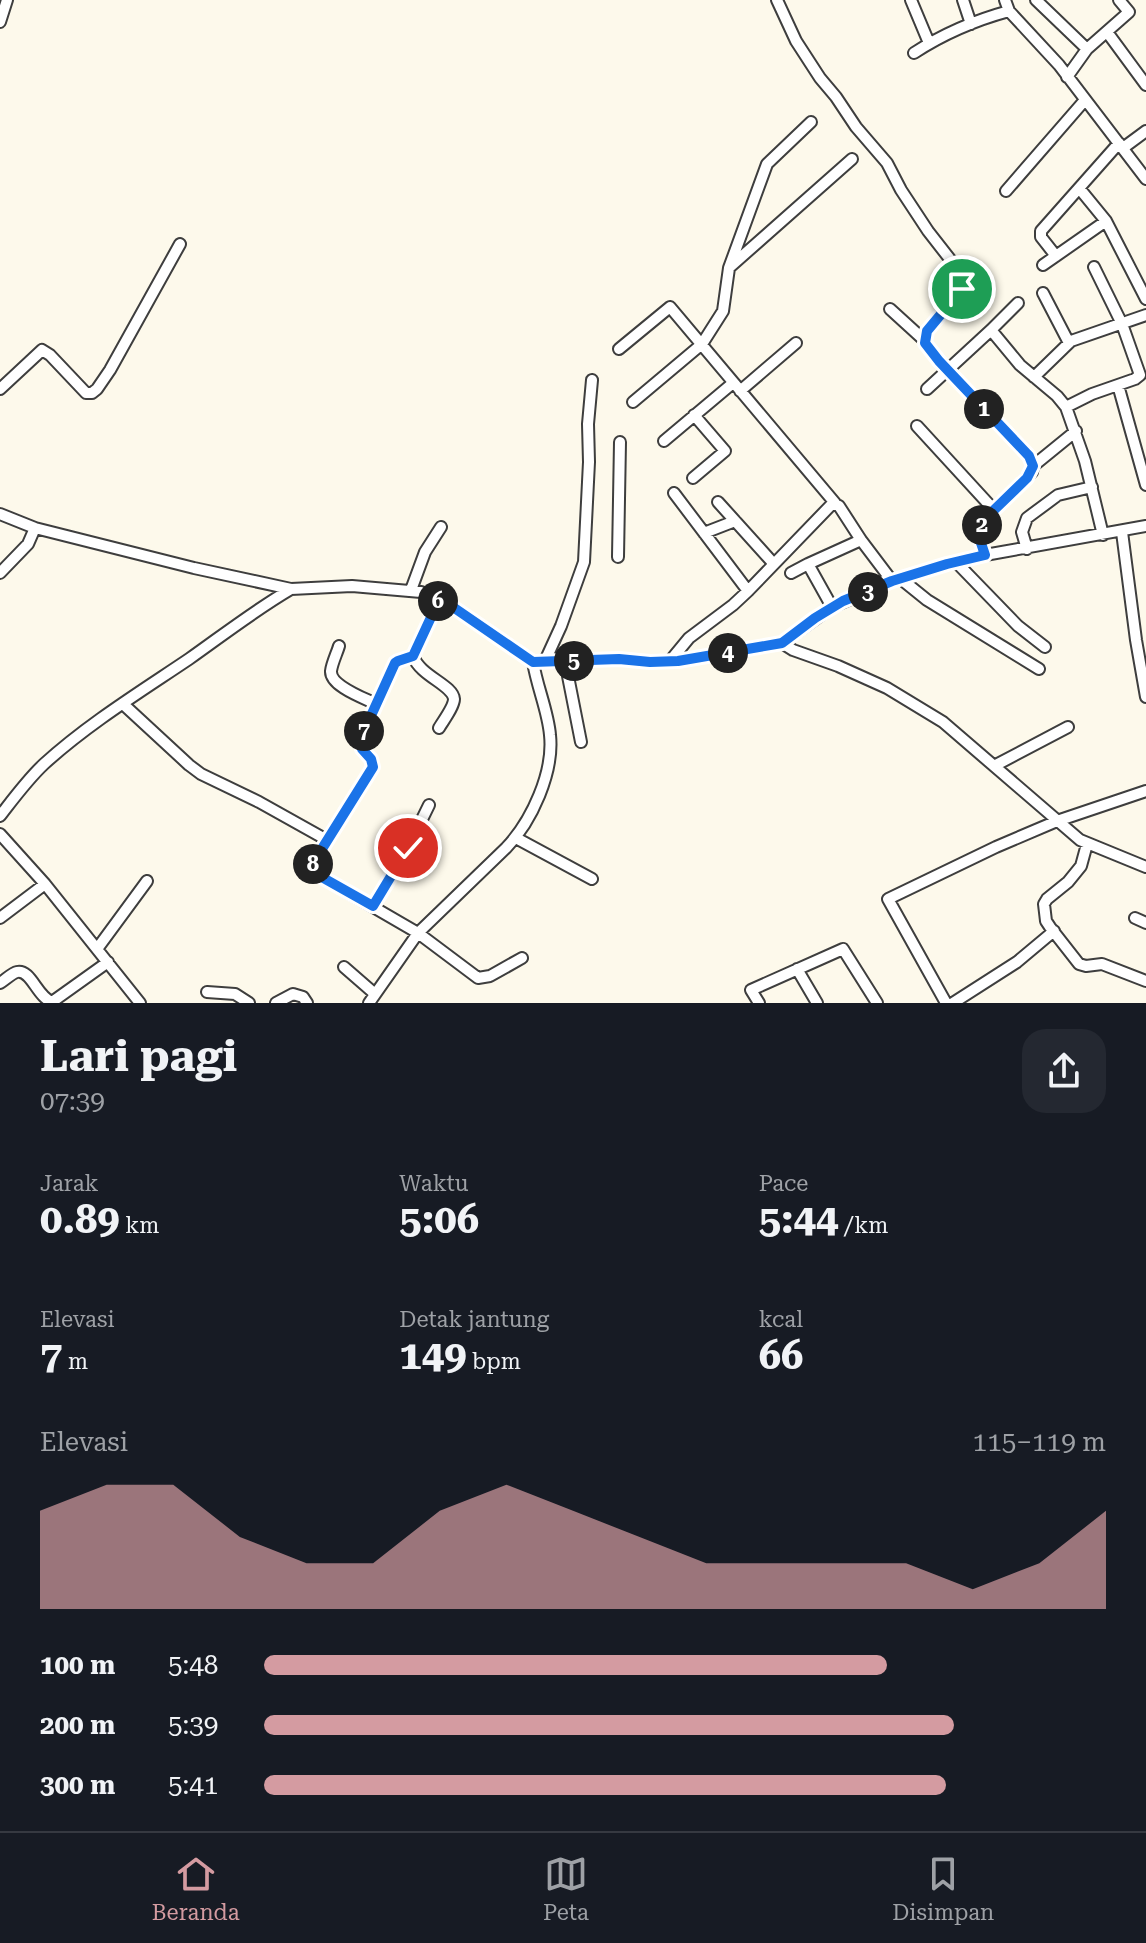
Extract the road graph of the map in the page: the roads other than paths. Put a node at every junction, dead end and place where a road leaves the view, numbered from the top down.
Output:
1 (7, 0) edge
2 (777, 0) edge
3 (911, 0) edge
4 (963, 0) edge
5 (1036, 0) edge
6 (1119, 0) edge
7 (1007, 5) edge
8 (0, 22) edge
9 (971, 24) junction
10 (1107, 32) junction
11 (929, 43) junction
12 (1087, 49) junction
13 (914, 53) dead end
14 (1067, 77) junction
15 (1146, 85) edge
16 (1085, 100) junction
17 (811, 122) dead end
18 (1146, 131) edge
19 (1121, 146) junction
20 (852, 159) dead end
21 (1146, 179) edge
22 (1079, 188) junction
23 (1006, 191) dead end
24 (1106, 221) junction
25 (180, 244) dead end
26 (1056, 256) junction
27 (1043, 265) dead end
28 (1094, 267) dead end
29 (729, 268) junction
30 (1043, 293) dead end
31 (1146, 299) edge
32 (1018, 303) dead end
33 (890, 309) dead end
34 (1146, 315) edge
35 (1122, 324) junction
36 (991, 330) junction
37 (924, 340) junction
38 (796, 343) dead end
39 (1069, 343) junction
40 (702, 344) junction
41 (619, 349) dead end
42 (948, 371) junction
43 (1034, 377) junction
44 (592, 380) dead end
45 (1118, 385) junction
46 (736, 387) junction
47 (0, 389) edge
48 (927, 389) dead end
49 (633, 402) dead end
50 (1066, 407) junction
51 (694, 415) junction
52 (917, 426) dead end
53 (1076, 431) junction
54 (664, 441) dead end
55 (620, 442) dead end
56 (1033, 466) junction
57 (693, 478) dead end
58 (1146, 485) edge
59 (1092, 487) junction
60 (674, 493) dead end
61 (718, 502) dead end
62 (835, 503) junction
63 (994, 510) junction
64 (0, 514) edge
65 (735, 521) junction
66 (1146, 526) edge
67 (441, 527) dead end
68 (35, 528) junction
69 (1122, 532) junction
70 (704, 533) junction
71 (1103, 535) junction
72 (861, 540) junction
73 (1027, 549) junction
74 (985, 555) junction
75 (618, 557) dead end
76 (956, 562) junction
77 (773, 563) junction
78 (808, 564) junction
79 (0, 573) edge
80 (791, 573) dead end
81 (896, 580) junction
82 (291, 589) junction
83 (411, 590) junction
84 (748, 591) junction
85 (439, 600) junction
86 (832, 607) junction
87 (782, 643) junction
88 (339, 646) dead end
89 (1045, 647) dead end
90 (413, 656) junction
91 (545, 661) junction
92 (565, 661) junction
93 (670, 661) junction
94 (533, 662) junction
95 (1144, 668) edge
96 (1039, 669) dead end
97 (1146, 697) edge
98 (123, 704) junction
99 (376, 704) junction
100 (1068, 727) dead end
101 (439, 728) dead end
102 (581, 742) dead end
103 (994, 766) junction
104 (1146, 791) edge
105 (429, 805) dead end
106 (0, 816) edge
107 (1057, 821) junction
108 (0, 834) edge
109 (516, 838) junction
110 (327, 840) junction
111 (1087, 844) junction
112 (1146, 867) edge
113 (592, 879) dead end
114 (147, 881) dead end
115 (45, 884) junction
116 (373, 906) junction
117 (0, 918) edge
118 (1054, 931) junction
119 (418, 933) junction
120 (97, 949) junction
121 (522, 958) dead end
122 (108, 962) junction
123 (344, 967) dead end
124 (797, 969) junction
125 (1146, 981) edge
126 (0, 983) edge
127 (207, 992) dead end
128 (372, 999) edge
129 (140, 1003) edge
130 (249, 1003) edge
131 (276, 1003) edge
132 (307, 1003) edge
133 (759, 1003) edge
134 (817, 1003) edge
135 (877, 1003) edge
136 (946, 1003) edge
137 (953, 1003) edge

1 - 8 street
2 - 37 street
3 - 11 street
4 - 9 street
5 - 12 street
6 - 10 street
7 - 9 street
7 - 14 street
9 - 11 street
10 - 12 street
10 - 15 street
11 - 13 street
12 - 14 street
14 - 16 street
16 - 19 street
16 - 23 street
17 - 29 street
18 - 19 street
19 - 21 street
19 - 22 street
20 - 29 street
22 - 24 street
22 - 26 street
24 - 26 street
24 - 31 street
25 - 47 street
26 - 27 street
28 - 35 street
29 - 40 street
30 - 39 street
32 - 36 street
33 - 37 street
34 - 35 street
35 - 39 street
35 - 45 street
36 - 42 street
36 - 43 street
37 - 42 street
38 - 46 street
39 - 43 street
40 - 41 street
40 - 46 street
40 - 49 street
42 - 48 street
42 - 56 street
43 - 50 street
44 - 91 street
45 - 50 street
45 - 58 street
46 - 51 street
46 - 62 street
50 - 53 street
51 - 54 street
51 - 57 street
52 - 63 street
53 - 56 street
53 - 59 street
55 - 75 street
56 - 63 street
59 - 71 street
59 - 73 street
60 - 70 street
61 - 65 street
62 - 72 street
62 - 77 street
63 - 74 street
64 - 68 street
65 - 70 street
65 - 77 street
66 - 69 street
67 - 83 street
68 - 79 street
68 - 82 street
69 - 71 street
69 - 95 street
70 - 84 street
71 - 73 street
72 - 78 street
72 - 81 street
73 - 74 street
74 - 76 street
76 - 81 street
76 - 89 street
77 - 84 street
78 - 80 street
78 - 86 street
81 - 86 street
81 - 96 street
82 - 83 street
82 - 98 street
83 - 85 street
84 - 93 street
85 - 90 street
85 - 94 street
86 - 87 street
87 - 93 street
87 - 103 street
88 - 99 street
90 - 99 street
90 - 101 street
91 - 92 street
91 - 94 street
92 - 93 street
92 - 102 street
94 - 109 street
95 - 97 street
98 - 106 street
98 - 110 street
99 - 110 street
100 - 103 street
103 - 107 street
104 - 107 street
105 - 116 street
107 - 111 street
107 - 136 street
108 - 115 street
109 - 113 street
109 - 119 street
110 - 116 street
111 - 112 street
111 - 118 street
114 - 120 street
115 - 117 street
115 - 120 street
116 - 119 street
118 - 125 street
118 - 137 street
119 - 121 street
119 - 128 street
120 - 122 street
122 - 126 street
122 - 129 street
123 - 128 street
124 - 133 street
124 - 134 street
124 - 135 street
127 - 130 street
131 - 132 street

